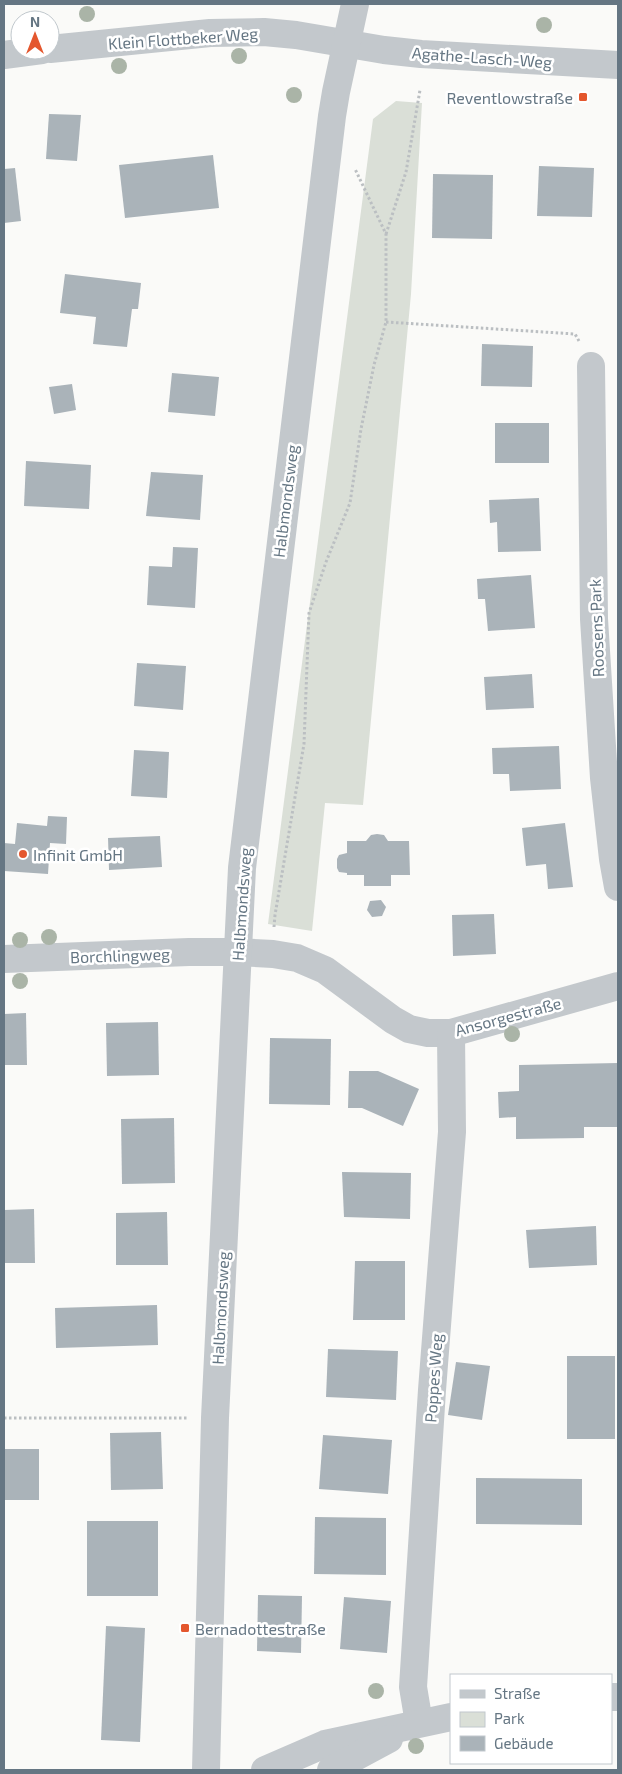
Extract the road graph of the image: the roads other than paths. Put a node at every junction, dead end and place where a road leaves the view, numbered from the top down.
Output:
1 (356, 4) edge
2 (346, 44) junction
3 (60, 48) edge
4 (618, 65) edge
5 (591, 366) road end
6 (618, 888) edge
7 (237, 952) junction
8 (4, 959) edge
9 (618, 986) edge
10 (451, 1033) junction
11 (450, 1717) edge
12 (419, 1723) junction
13 (206, 1770) edge
14 (265, 1770) edge
15 (332, 1770) edge

1 - 2 street
2 - 3 street, Klein Flottbeker Weg
2 - 4 street, Agathe-Lasch-Weg
2 - 7 street, Halbmondsweg
5 - 6 street, Roosens Park
7 - 8 street, Borchlingweg
7 - 10 street, Ansorgestraße
7 - 13 street, Halbmondsweg
9 - 10 street, Ansorgestraße
10 - 12 street, Poppes Weg
11 - 12 street
12 - 14 street
12 - 15 street

